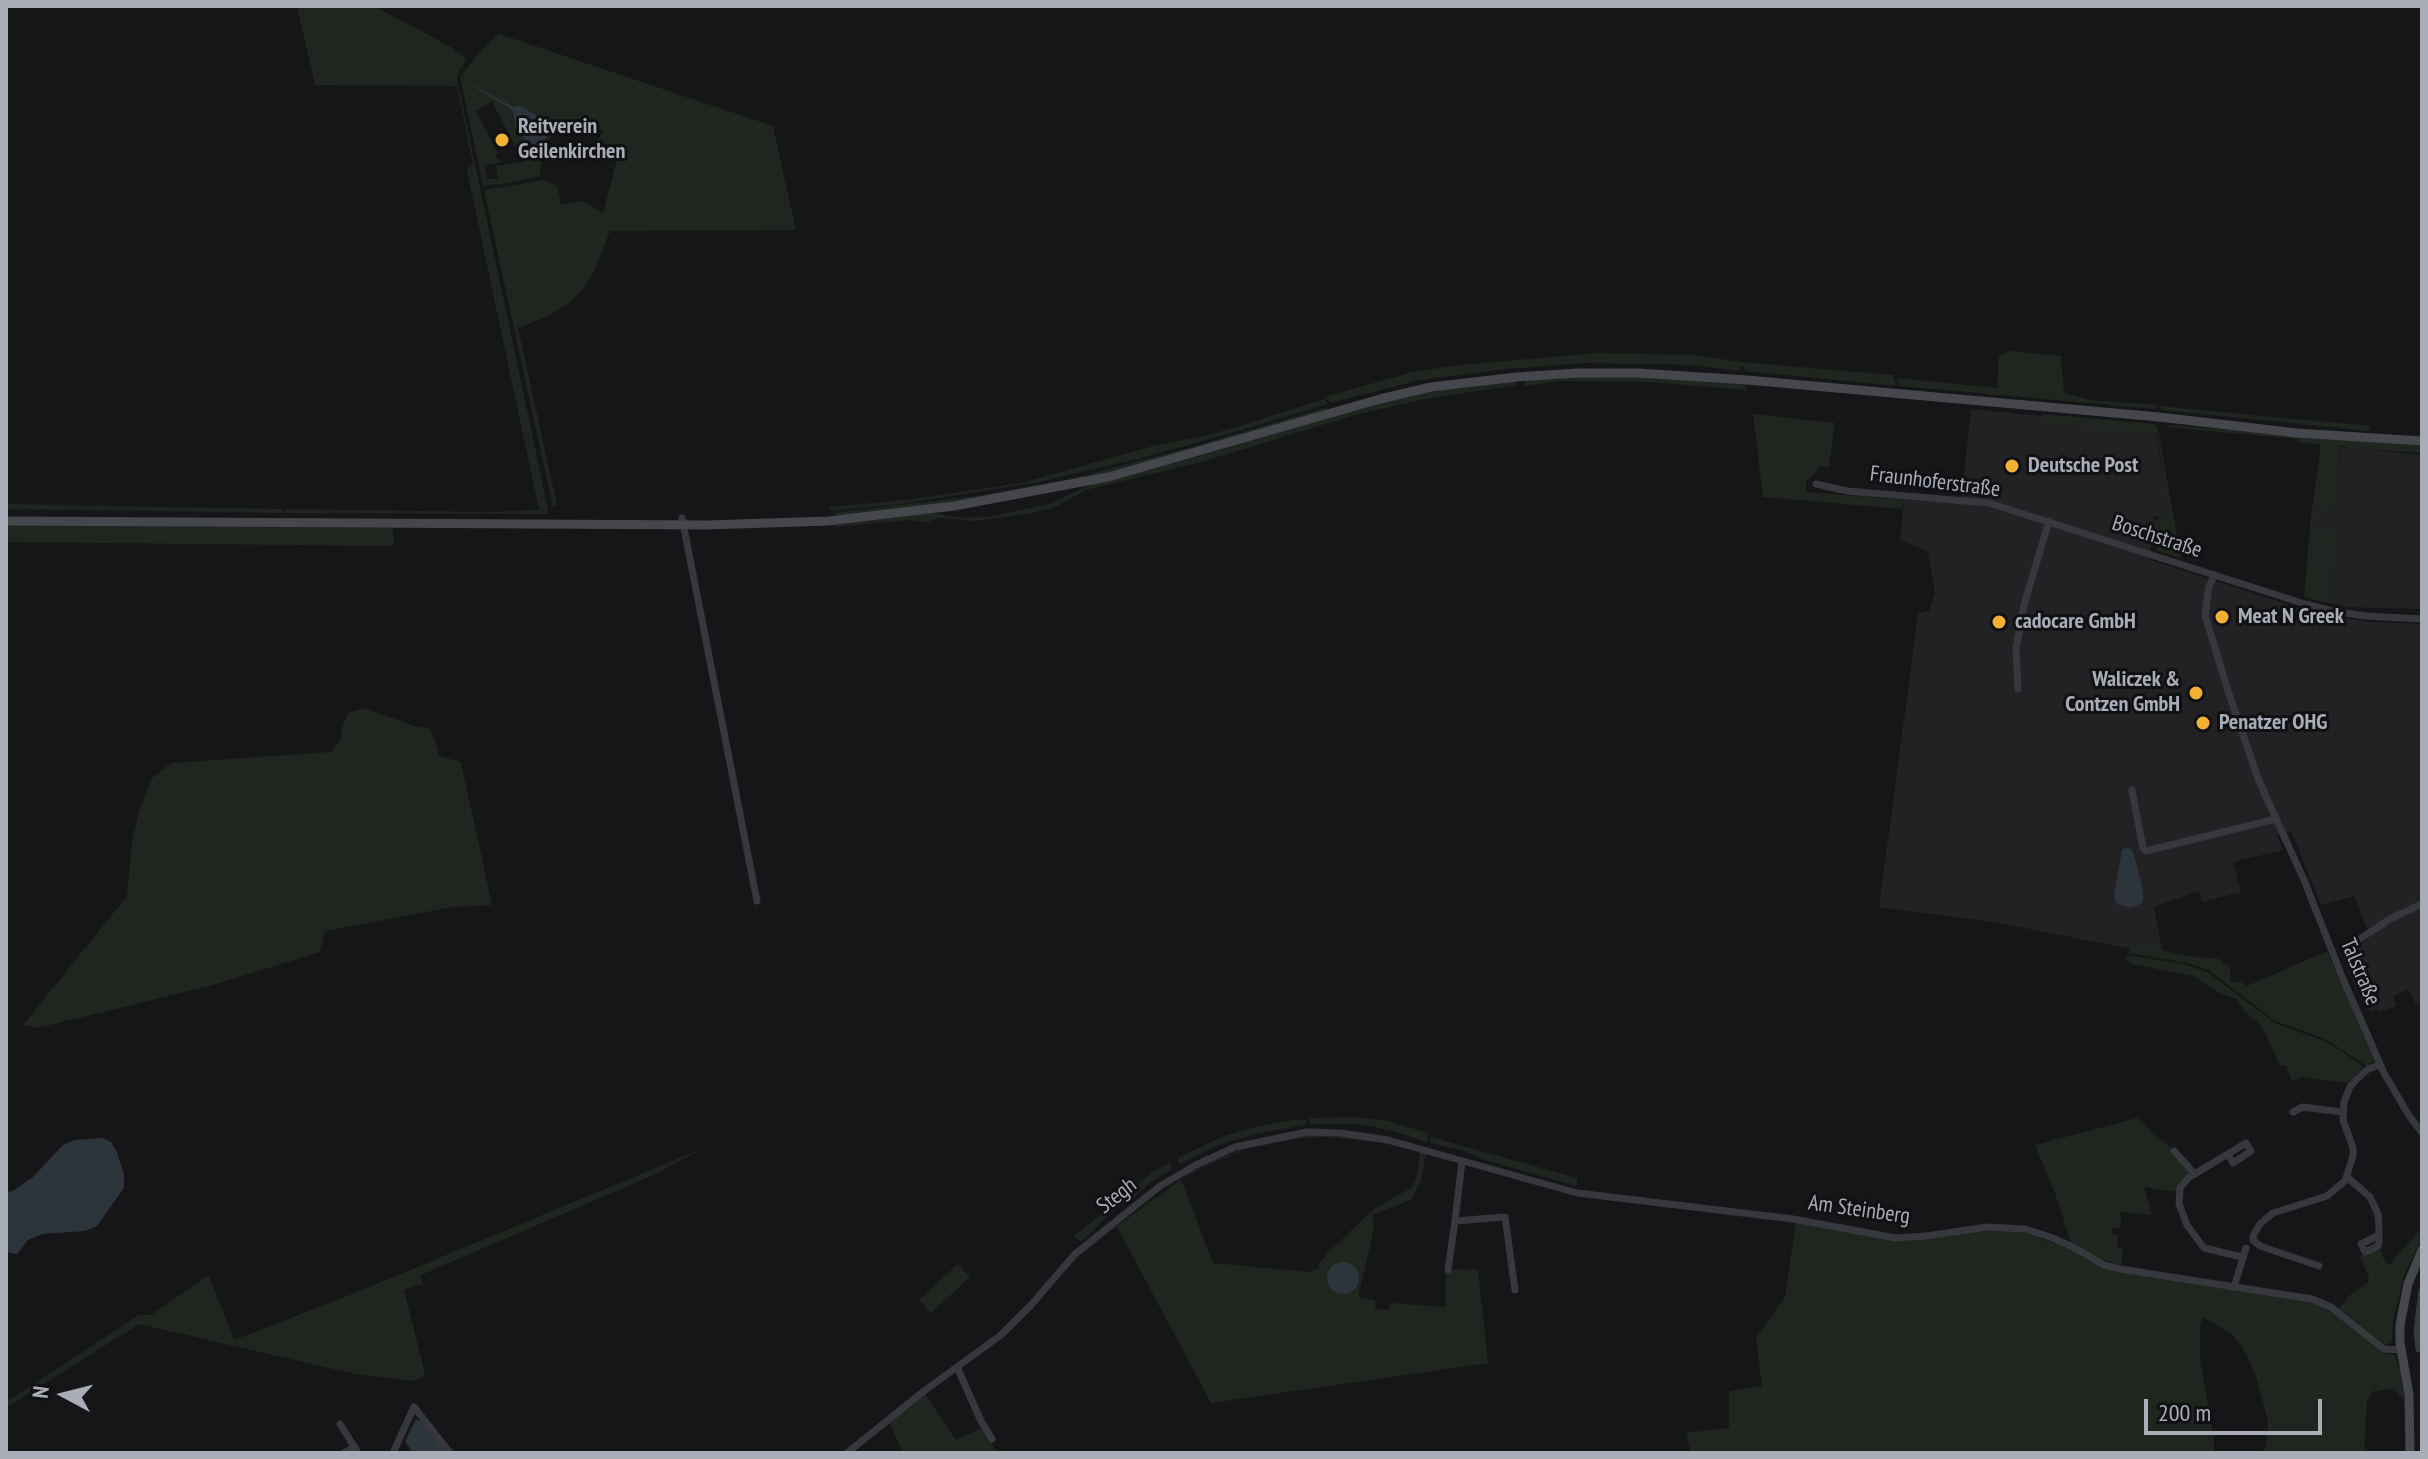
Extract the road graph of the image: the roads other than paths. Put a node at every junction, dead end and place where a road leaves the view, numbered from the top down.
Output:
1 (2422, 441) edge
2 (1816, 484) dead end
3 (6, 521) edge
4 (682, 521) junction
5 (2049, 521) junction
6 (2215, 575) junction
7 (2422, 619) edge
8 (2018, 689) dead end
9 (2132, 790) dead end
10 (2276, 819) junction
11 (757, 901) dead end
12 (2422, 904) edge
13 (2357, 941) dead end
14 (2380, 1065) junction
15 (2293, 1112) dead end
16 (2342, 1112) junction
17 (1341, 1133) joint
18 (2422, 1133) edge
19 (2174, 1151) dead end
20 (2228, 1154) dead end
21 (1462, 1161) junction
22 (2195, 1174) junction
23 (2347, 1177) junction
24 (1455, 1221) junction
25 (2379, 1235) dead end
26 (2246, 1248) dead end
27 (2422, 1250) edge
28 (2242, 1257) junction
29 (2319, 1266) dead end
30 (1448, 1270) dead end
31 (2234, 1287) junction
32 (1515, 1290) dead end
33 (2422, 1291) edge
34 (2419, 1349) dead end
35 (2402, 1350) junction
36 (957, 1367) junction
37 (340, 1424) dead end
38 (992, 1439) dead end
39 (357, 1450) edge
40 (344, 1453) edge
41 (393, 1453) edge
42 (450, 1453) edge
43 (847, 1453) edge
44 (2410, 1453) edge

1 - 4 main road
2 - 5 street, Fraunhoferstraße
3 - 4 main road
4 - 11 street
5 - 6 street, Boschstraße
5 - 8 street
6 - 7 street, Boschstraße
6 - 10 street, Talstraße
9 - 10 street
10 - 14 street, Talstraße
12 - 13 street
14 - 16 street
14 - 18 street, Talstraße
15 - 16 street
16 - 23 street
17 - 21 street, Am Steinberg
17 - 36 street, Stegh
19 - 22 street
20 - 22 street
21 - 24 street
21 - 31 street, Am Steinberg
22 - 28 street
23 - 25 street
23 - 29 street
24 - 30 street
24 - 32 street
26 - 28 street
27 - 35 main road
28 - 31 street
31 - 35 street, Am Steinberg
33 - 34 street
35 - 44 main road
36 - 38 street
36 - 43 street, Stegh
37 - 39 street
39 - 40 street
41 - 42 street

